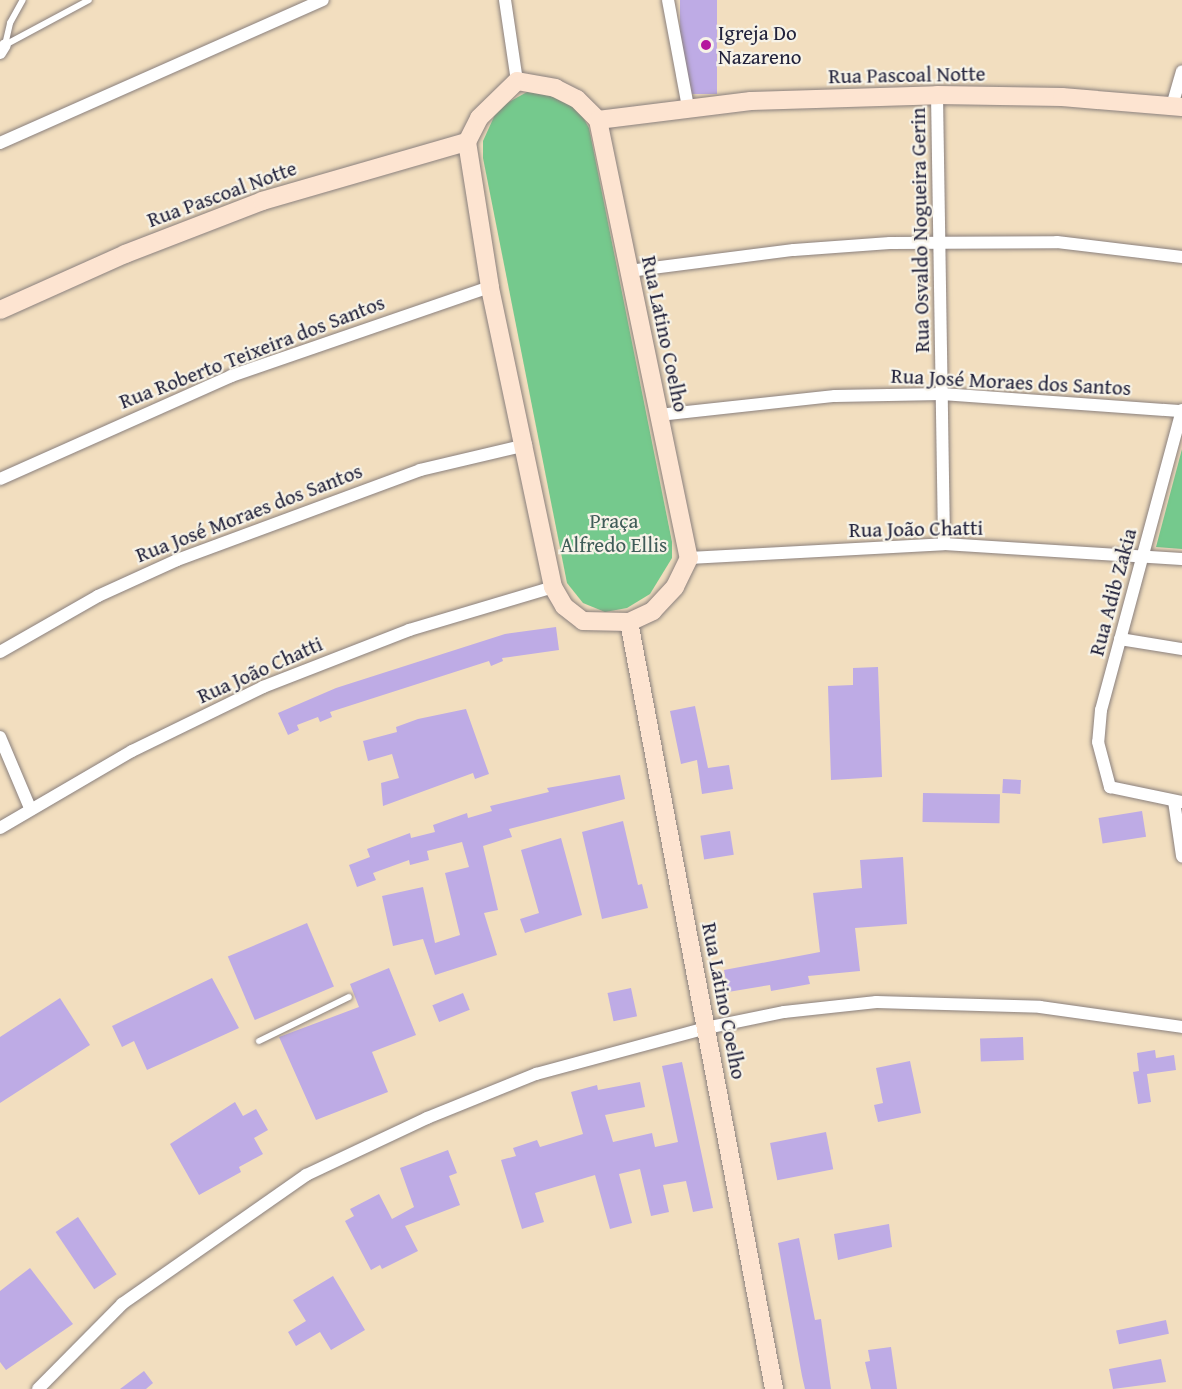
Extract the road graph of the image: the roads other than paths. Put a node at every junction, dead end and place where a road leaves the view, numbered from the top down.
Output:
1 (23, 0) edge
2 (89, 0) edge
3 (323, 0) edge
4 (505, 0) edge
5 (668, 0) edge
6 (2, 49) edge
7 (1182, 71) edge
8 (517, 81) junction
9 (937, 94) junction
10 (1177, 106) edge
11 (688, 107) junction
12 (598, 120) junction
13 (467, 142) junction
14 (0, 143) edge
15 (939, 243) junction
16 (1182, 257) edge
17 (629, 271) junction
18 (490, 287) junction
19 (0, 310) edge
20 (942, 394) junction
21 (1182, 410) edge
22 (659, 414) junction
23 (526, 445) junction
24 (0, 479) edge
25 (944, 544) junction
26 (1143, 556) junction
27 (689, 558) junction
28 (1182, 559) edge
29 (553, 587) junction
30 (629, 622) junction
31 (1120, 639) junction
32 (1182, 649) edge
33 (0, 652) edge
34 (0, 737) edge
35 (1178, 802) edge
36 (30, 808) junction
37 (0, 828) edge
38 (1182, 856) edge
39 (349, 997) dead end
40 (1182, 1027) edge
41 (706, 1028) junction
42 (259, 1041) dead end
43 (38, 1389) edge
44 (774, 1389) edge

1 - 6 lane
2 - 6 lane
3 - 14 street
4 - 8 street
5 - 11 street
7 - 10 street
8 - 12 street
8 - 13 street
9 - 10 street, Rua Pascoal Notte
9 - 11 street, Rua Pascoal Notte
9 - 15 street, Rua Osvaldo Nogueira Gerin
11 - 12 street, Rua Pascoal Notte
12 - 17 street, Rua Latino Coelho
13 - 18 street
13 - 19 street, Rua Pascoal Notte
15 - 16 street
15 - 17 street
15 - 20 street, Rua Osvaldo Nogueira Gerin
17 - 22 street, Rua Latino Coelho
18 - 23 street
18 - 24 street, Rua Roberto Teixeira dos Santos
20 - 21 street, Rua José Moraes dos Santos
20 - 22 street, Rua José Moraes dos Santos
20 - 25 street, Rua Osvaldo Nogueira Gerin
21 - 26 street, Rua Adib Zakia
22 - 27 street, Rua Latino Coelho
23 - 29 street
23 - 33 street, Rua José Moraes dos Santos
25 - 26 street, Rua João Chatti
25 - 27 street, Rua João Chatti
26 - 28 street, Rua João Chatti
26 - 31 street, Rua Adib Zakia
27 - 30 street
29 - 30 street
29 - 36 street, Rua João Chatti
30 - 41 street, Rua Latino Coelho
31 - 32 street
31 - 35 street, Rua Adib Zakia
34 - 36 street
35 - 38 street
36 - 37 street, Rua João Chatti
39 - 42 lane
40 - 41 street
41 - 43 street
41 - 44 street, Rua Latino Coelho

